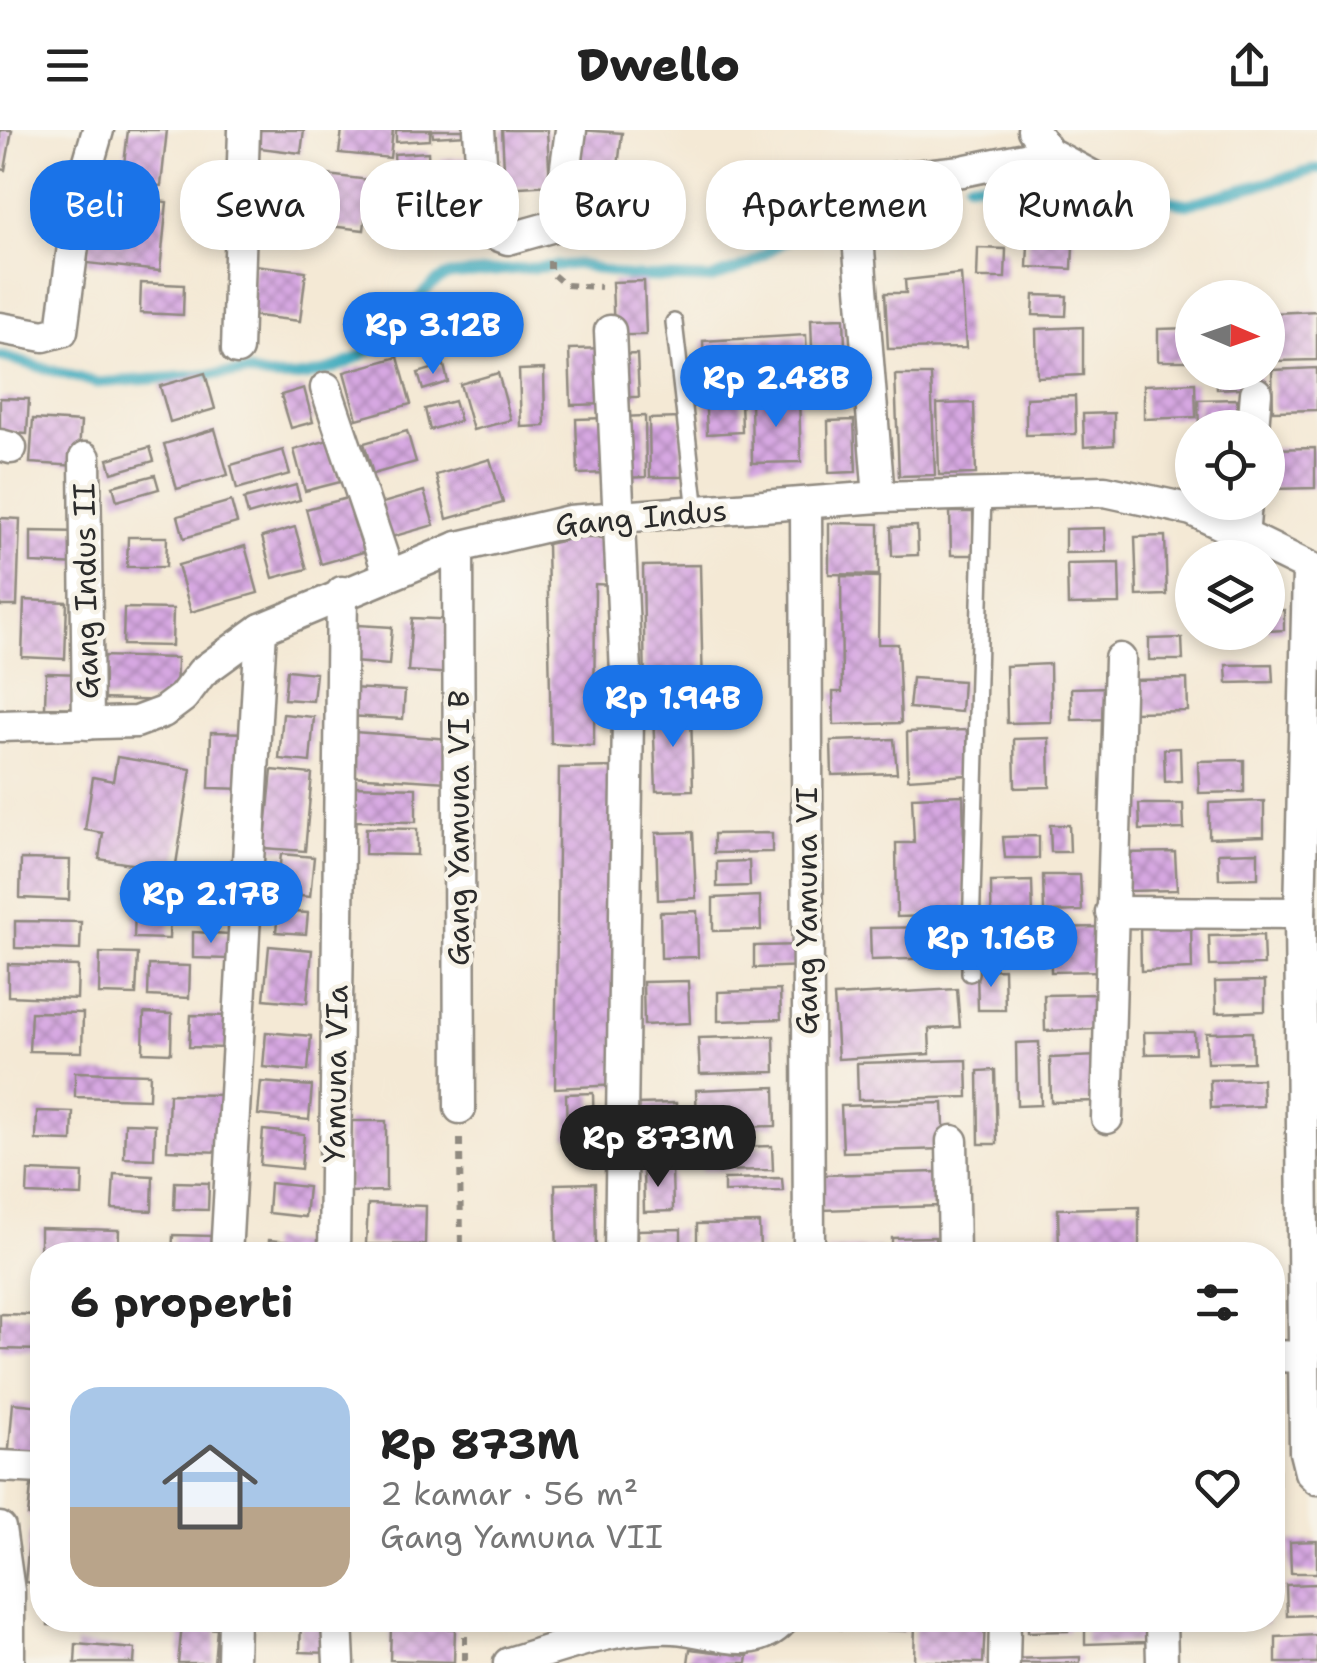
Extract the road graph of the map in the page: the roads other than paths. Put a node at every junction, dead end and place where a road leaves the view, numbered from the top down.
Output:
1 (98, 130) edge
2 (244, 130) edge
3 (480, 130) edge
4 (571, 130) edge
5 (1041, 142) edge
6 (1068, 160) edge
7 (963, 172) edge
8 (859, 250) edge
9 (674, 322) dead end
10 (0, 328) edge
11 (610, 332) dead end
12 (237, 349) dead end
13 (326, 388) dead end
14 (1256, 393) dead end
15 (1255, 410) edge
16 (85, 458) dead end
17 (983, 492) junction
18 (879, 498) junction
19 (806, 506) junction
20 (696, 511) junction
21 (620, 518) junction
22 (1244, 520) edge
23 (1243, 537) junction
24 (458, 548) junction
25 (1312, 570) edge
26 (389, 575) junction
27 (342, 592) junction
28 (261, 628) junction
29 (1120, 658) dead end
30 (88, 724) junction
31 (1, 734) edge
32 (1111, 912) junction
33 (1300, 912) junction
34 (970, 973) dead end
35 (460, 1108) road end
36 (1107, 1118) dead end
37 (952, 1140) dead end
38 (227, 1242) edge
39 (334, 1242) edge
40 (620, 1242) edge
41 (809, 1242) edge
42 (954, 1242) edge
43 (1311, 1277) edge
44 (1285, 1356) edge
45 (1305, 1357) junction
46 (0, 1466) edge
47 (30, 1467) edge
48 (1317, 1479) edge
49 (0, 1528) edge
50 (234, 1632) edge
51 (338, 1632) edge
52 (597, 1632) edge
53 (697, 1632) edge
54 (768, 1632) edge
55 (1005, 1632) edge
56 (1161, 1632) edge
57 (9, 1663) edge
58 (233, 1663) edge
59 (339, 1663) edge
60 (509, 1663) edge
61 (1004, 1663) edge
62 (1162, 1663) edge

1 - 10 street
2 - 12 street
3 - 4 street
5 - 6 street
5 - 7 street
8 - 18 street
9 - 20 lane
11 - 21 street
13 - 26 street
14 - 15 street
16 - 30 street, Gang Indus II
17 - 18 street, Gang Indus
17 - 23 street, Gang Indus
17 - 34 lane
18 - 19 street, Gang Indus
19 - 20 street, Gang Indus
19 - 41 street, Gang Yamuna VI
20 - 21 street, Gang Indus
21 - 24 street, Gang Indus
21 - 40 street
22 - 23 street
23 - 25 street, Gang Indus
24 - 26 street, Gang Indus
24 - 35 street, Gang Yamuna VI B
25 - 33 street
26 - 27 street, Gang Indus
27 - 28 street, Gang Indus
27 - 39 street, Yamuna VIa
28 - 30 street, Gang Indus
28 - 38 street
29 - 32 street
30 - 31 street, Gang Indus
32 - 33 street
32 - 36 street
33 - 43 street
37 - 42 street
43 - 45 street
44 - 45 street
45 - 48 street
46 - 47 street
49 - 57 street
50 - 58 street
51 - 59 street
52 - 60 street
53 - 54 street
55 - 61 street
56 - 62 street

